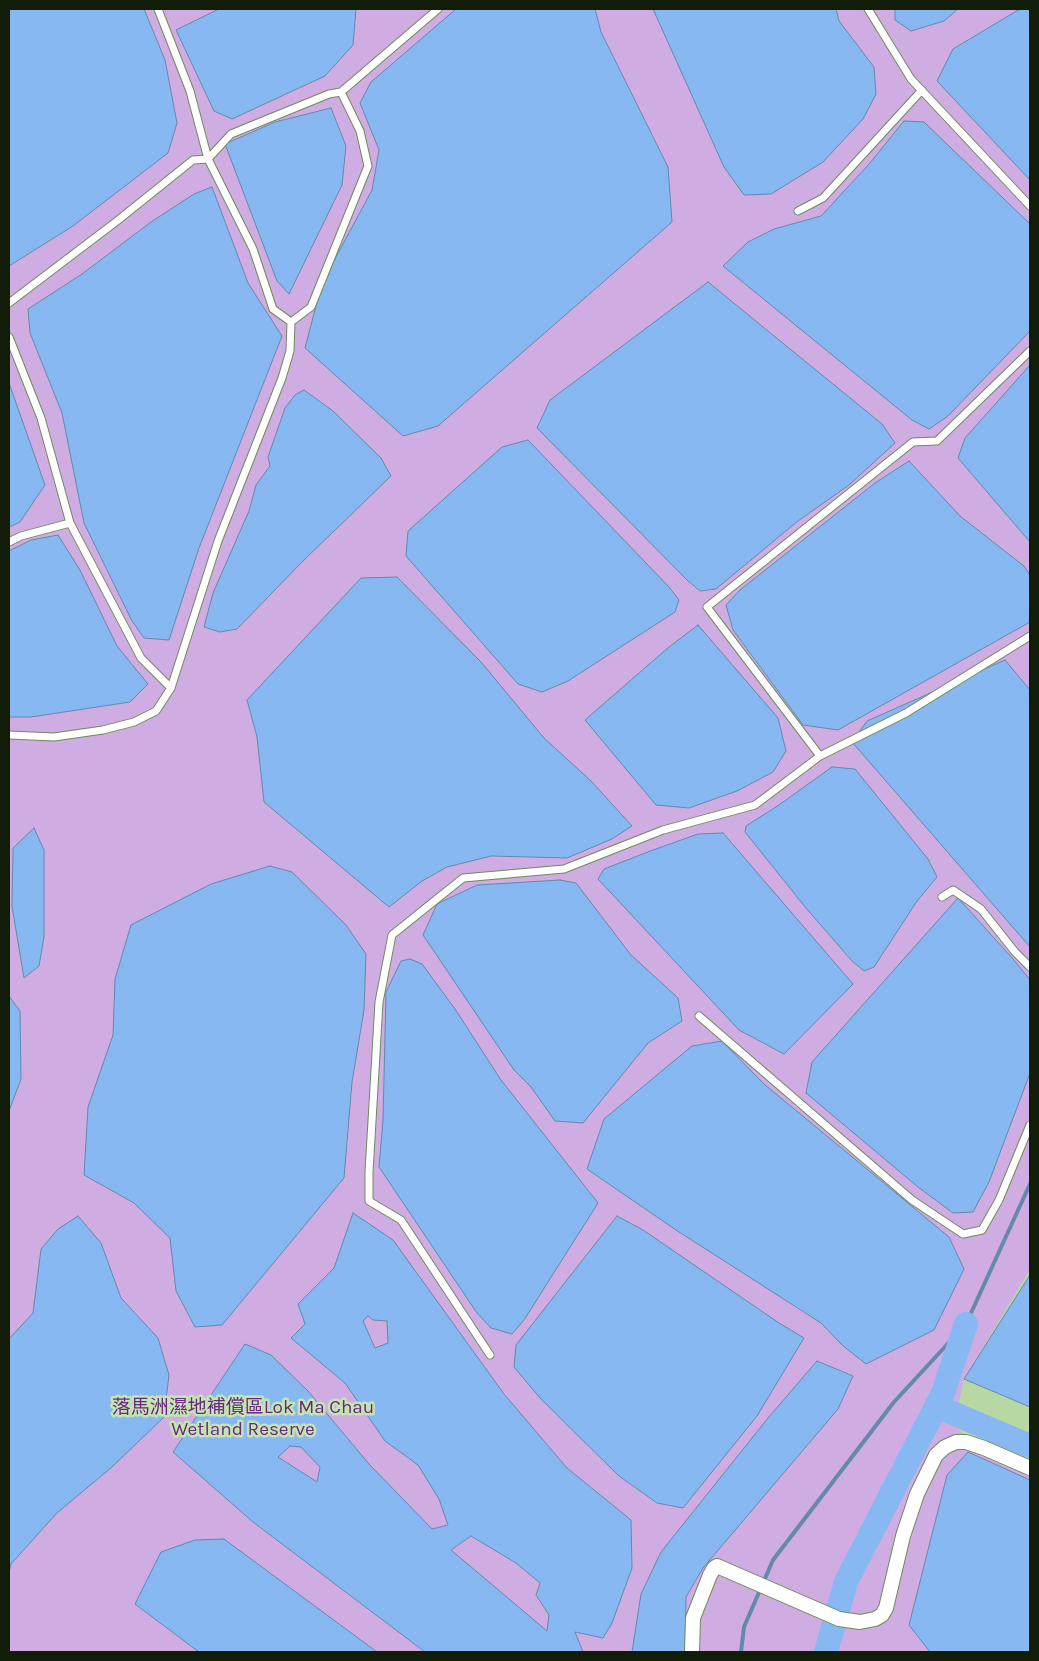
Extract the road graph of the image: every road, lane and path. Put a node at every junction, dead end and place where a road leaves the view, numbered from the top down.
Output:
1 (158, 9) edge
2 (438, 9) edge
3 (868, 9) edge
4 (922, 90) junction
5 (342, 92) junction
6 (208, 159) junction
7 (1030, 206) edge
8 (798, 211) dead end
9 (9, 303) edge
10 (291, 322) junction
11 (9, 338) edge
12 (1030, 350) edge
13 (70, 523) junction
14 (9, 542) edge
15 (1030, 636) edge
16 (172, 688) junction
17 (9, 736) edge
18 (820, 756) junction
19 (942, 897) dead end
20 (1030, 967) edge
21 (699, 1016) dead end
22 (1030, 1126) edge
23 (490, 1355) dead end
24 (1030, 1468) edge
25 (692, 1652) edge

1 - 6 lane
2 - 5 lane
3 - 4 lane
4 - 7 lane
4 - 8 lane
5 - 6 lane
5 - 10 lane
6 - 9 lane
6 - 10 lane
10 - 16 lane
11 - 13 lane
12 - 18 lane
13 - 14 lane
13 - 16 lane
15 - 18 lane
16 - 17 lane
18 - 23 lane
19 - 20 lane
21 - 22 lane
24 - 25 street

